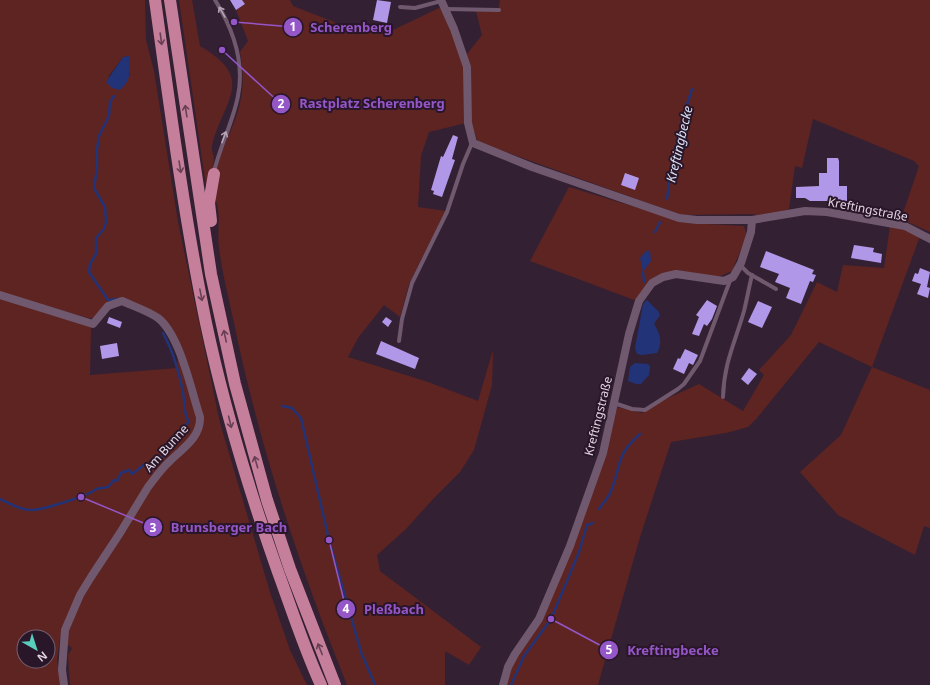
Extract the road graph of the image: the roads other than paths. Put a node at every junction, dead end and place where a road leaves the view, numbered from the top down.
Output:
1 (155, 0) edge
2 (170, 0) edge
3 (214, 0) edge
4 (441, 0) edge
5 (400, 7) dead end
6 (445, 9) junction
7 (499, 10) dead end
8 (473, 143) junction
9 (214, 174) joint
10 (752, 220) junction
11 (930, 239) edge
12 (740, 265) junction
13 (212, 274) junction
14 (752, 275) junction
15 (731, 278) junction
16 (776, 289) dead end
17 (0, 296) edge
18 (399, 341) dead end
19 (722, 397) dead end
20 (614, 403) junction
21 (64, 685) edge
22 (321, 685) edge
23 (335, 685) edge
24 (503, 685) edge

1 -> 22 highway
13 -> 2 highway
9 -> 3 lane
4 - 5 lane
4 - 6 street
6 - 7 lane
6 - 8 street
8 - 10 street, Kreftingstraße
8 - 18 lane
9 - 13 highway
10 - 11 street, Kreftingstraße
10 - 12 street
12 - 14 lane
12 - 15 street
23 -> 13 highway
14 - 16 lane
14 - 19 lane
15 - 20 lane
15 - 20 street, Kreftingstraße
17 - 21 street, Am Bunne
20 - 24 street, Kreftingstraße

